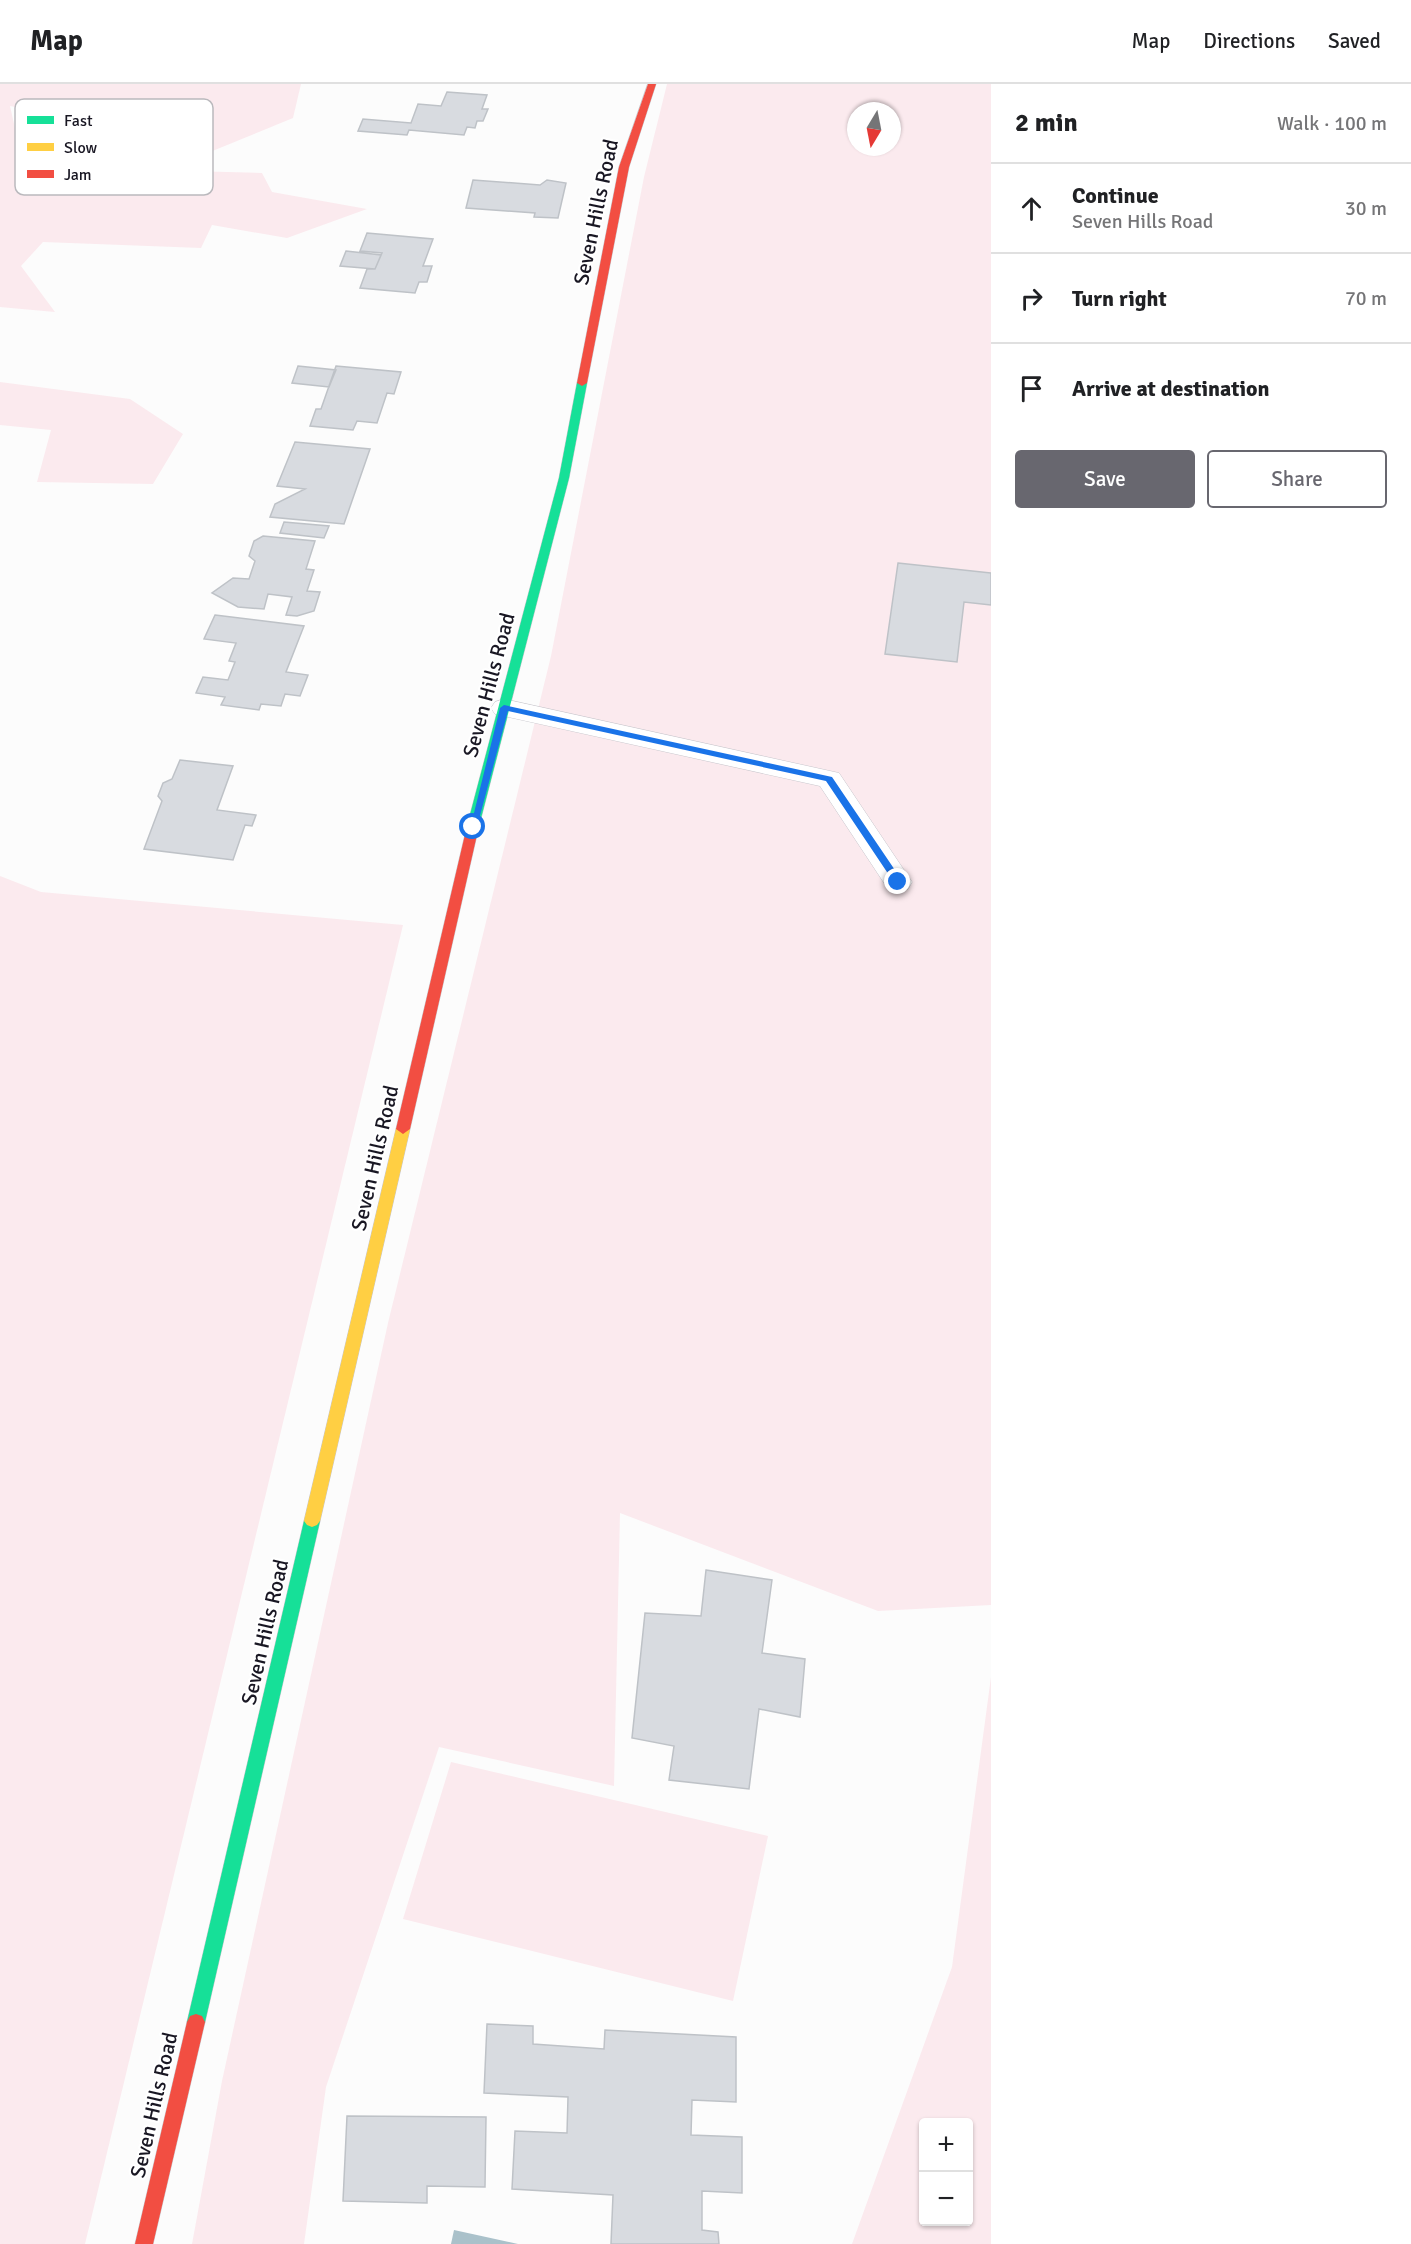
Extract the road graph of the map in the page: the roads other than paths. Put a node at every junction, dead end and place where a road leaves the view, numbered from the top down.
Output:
1 (652, 84) edge
2 (504, 708) junction
3 (898, 882) dead end
4 (144, 2244) edge

1 - 2 main road, Seven Hills Road
2 - 3 lane
2 - 4 main road, Seven Hills Road

